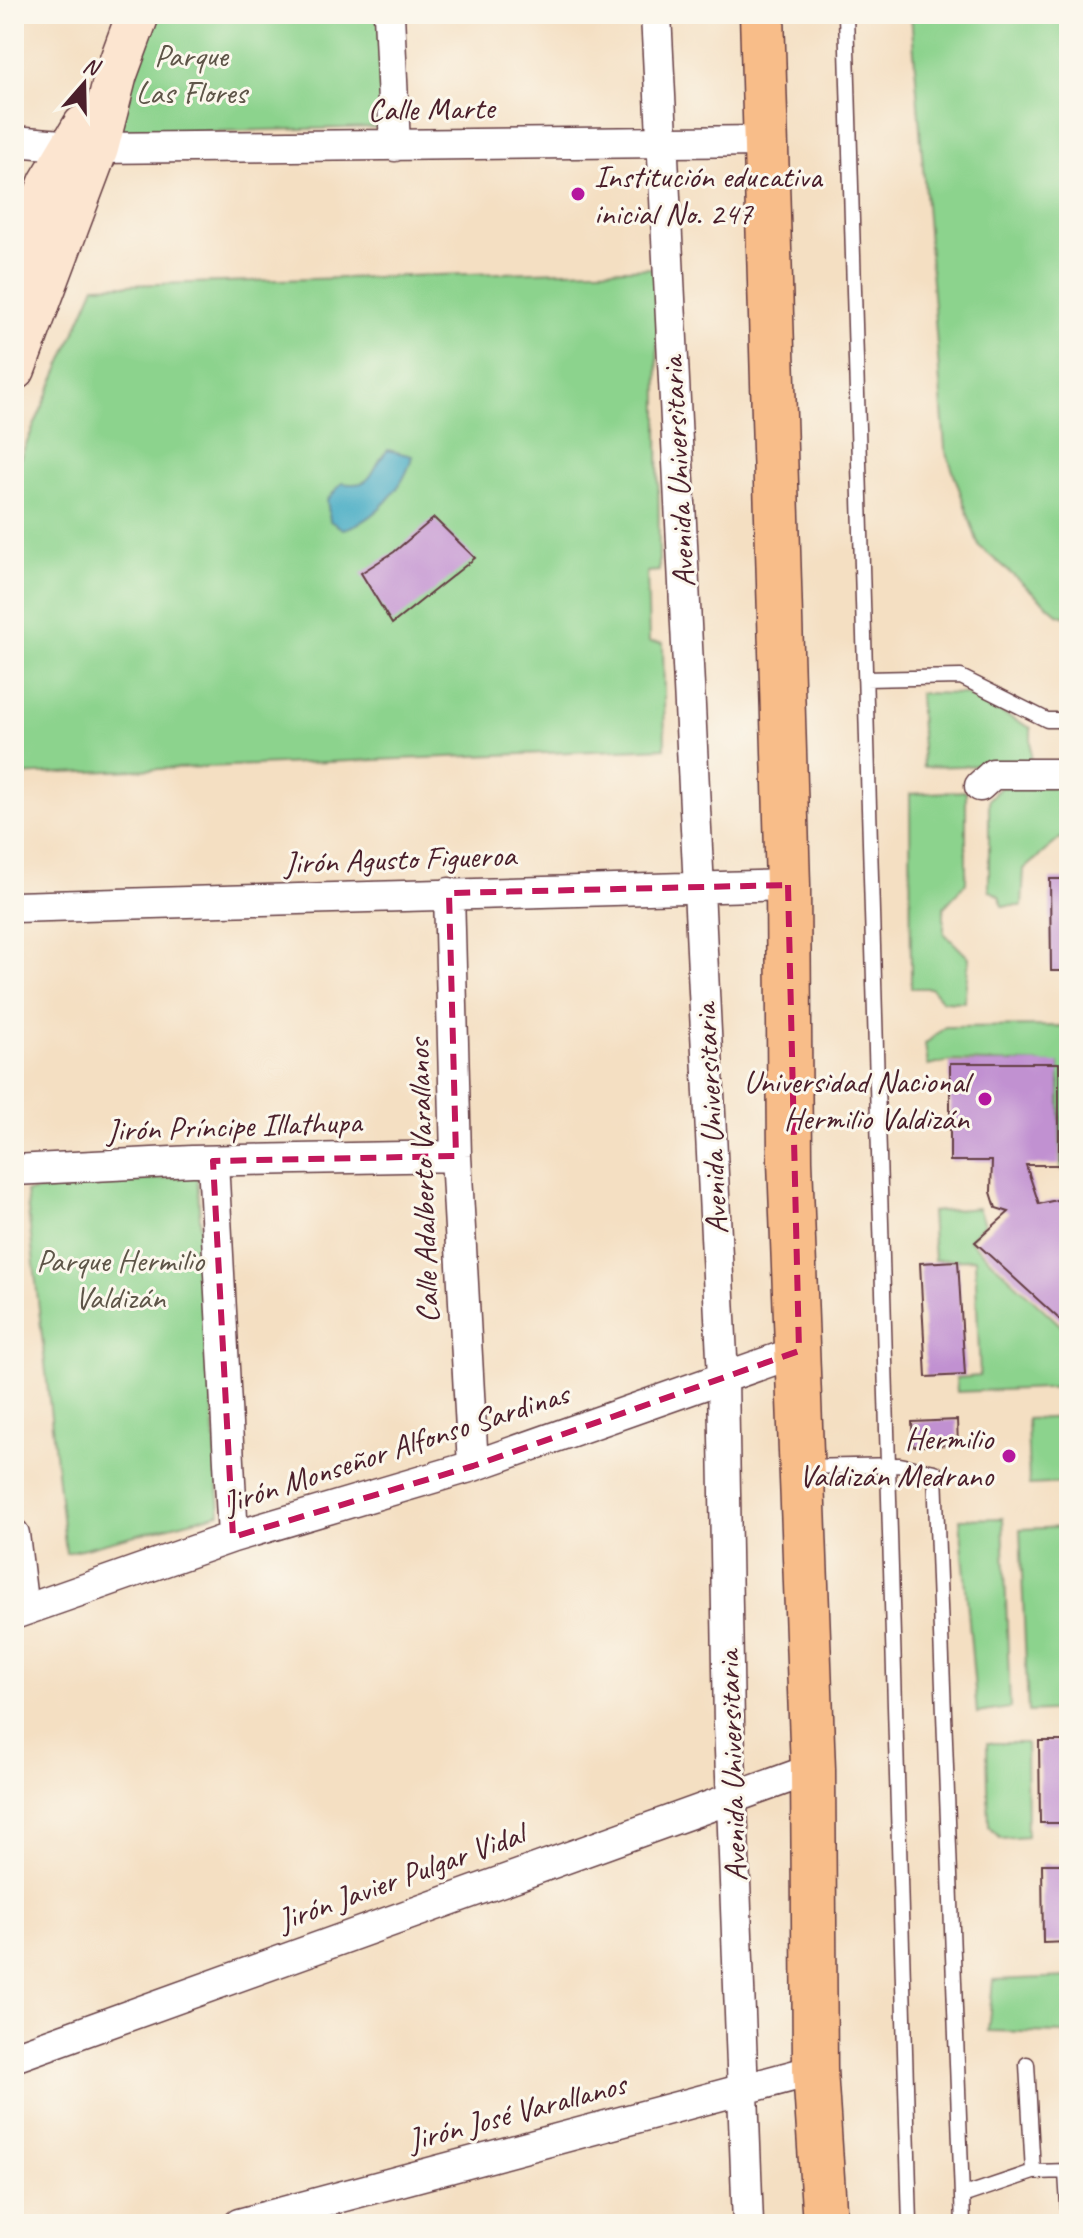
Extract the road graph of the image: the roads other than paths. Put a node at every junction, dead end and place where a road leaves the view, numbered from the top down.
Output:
1 (138, 14) edge
2 (389, 14) edge
3 (656, 14) edge
4 (762, 14) edge
5 (846, 14) edge
6 (14, 141) edge
7 (767, 141) junction
8 (662, 142) junction
9 (395, 146) junction
10 (85, 147) junction
11 (14, 274) edge
12 (14, 369) edge
13 (865, 679) junction
14 (1069, 720) edge
15 (1069, 774) edge
16 (980, 786) dead end
17 (788, 885) junction
18 (699, 886) junction
19 (449, 893) junction
20 (14, 907) edge
21 (456, 1156) junction
22 (213, 1161) junction
23 (14, 1170) edge
24 (799, 1351) junction
25 (723, 1378) junction
26 (885, 1465) junction
27 (473, 1466) junction
28 (803, 1467) junction
29 (14, 1534) edge
30 (233, 1537) junction
31 (18, 1612) edge
32 (813, 1769) junction
33 (734, 1797) junction
34 (14, 2057) edge
35 (1027, 2064) dead end
36 (815, 2070) junction
37 (742, 2089) junction
38 (1033, 2172) junction
39 (1068, 2172) edge
40 (962, 2196) junction
41 (828, 2216) edge
42 (1069, 2223) edge
43 (239, 2224) edge
44 (748, 2224) edge
45 (910, 2224) edge
46 (963, 2224) edge

1 - 10 street
2 - 9 street
3 - 8 street, Avenida Universitaria
4 - 7 highway
5 - 13 lane
6 - 10 street, Calle Marte
7 - 8 street, Calle Marte
7 - 17 highway
8 - 9 street, Calle Marte
8 - 18 street, Avenida Universitaria
9 - 10 street, Calle Marte
10 - 11 street
10 - 12 street
13 - 14 lane
13 - 26 lane
15 - 16 street
17 - 18 street, Jirón Agusto Figueroa
17 - 24 highway
18 - 19 street, Jirón Agusto Figueroa
18 - 25 street, Avenida Universitaria
19 - 20 street, Jirón Agusto Figueroa
19 - 21 street, Calle Adalberto Varallanos
21 - 22 street, Jirón Príncipe Illathupa
21 - 27 street, Calle Adalberto Varallanos
22 - 23 street, Jirón Príncipe Illathupa
22 - 30 street
24 - 25 street, Jirón Monseñor Alfonso Sardinas
24 - 28 highway
25 - 27 street, Jirón Monseñor Alfonso Sardinas
25 - 33 street, Avenida Universitaria
26 - 28 lane
26 - 40 lane
26 - 45 lane
27 - 30 street, Jirón Monseñor Alfonso Sardinas
28 - 32 highway
29 - 31 street
30 - 31 street, Jirón Monseñor Alfonso Sardinas
32 - 33 street, Jirón Javier Pulgar Vidal
32 - 36 highway
33 - 34 street, Jirón Javier Pulgar Vidal
33 - 37 street, Avenida Universitaria
35 - 38 lane
36 - 37 street, Jirón José Varallanos
36 - 41 highway
37 - 43 street, Jirón José Varallanos
37 - 44 street, Avenida Universitaria
38 - 39 lane
38 - 40 lane
39 - 42 lane
40 - 46 lane

